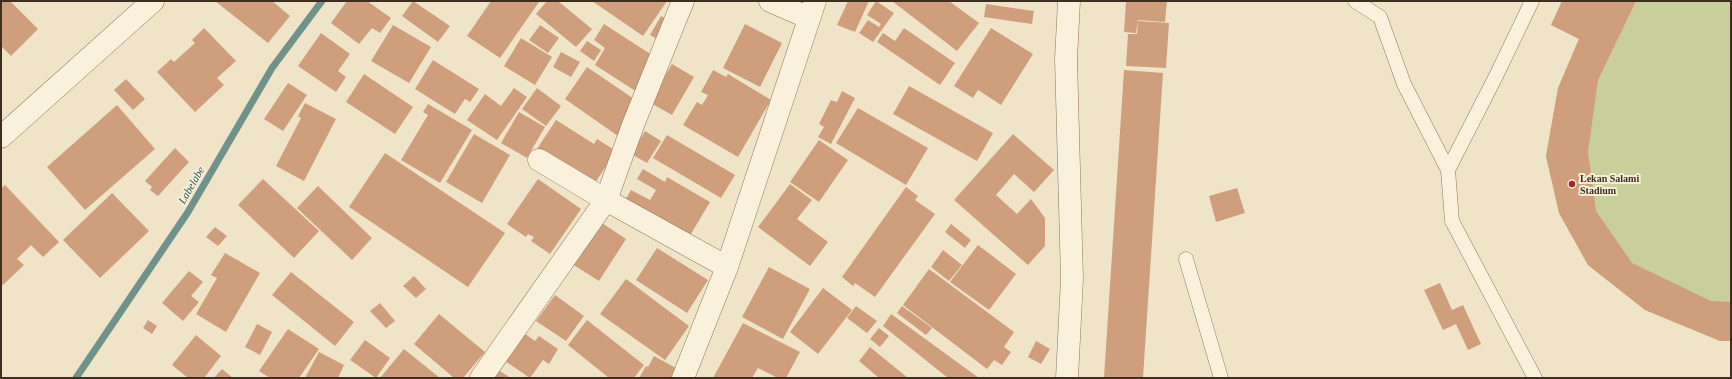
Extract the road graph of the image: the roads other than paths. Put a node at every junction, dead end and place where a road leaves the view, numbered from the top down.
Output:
1 (154, 1) edge
2 (683, 1) edge
3 (770, 1) edge
4 (1069, 1) edge
5 (1355, 1) edge
6 (1532, 1) edge
7 (812, 10) edge
8 (1, 137) edge
9 (539, 160) dead end
10 (1448, 170) junction
11 (606, 200) junction
12 (1186, 259) dead end
13 (727, 267) junction
14 (481, 378) edge
15 (683, 378) edge
16 (1067, 378) edge
17 (1221, 378) edge
18 (1534, 378) edge

1 - 8 street
2 - 11 street
3 - 7 street
4 - 16 street
5 - 10 lane
6 - 10 lane
7 - 13 street
9 - 11 street
10 - 18 lane
11 - 13 street
11 - 14 street
12 - 17 lane
13 - 15 street

